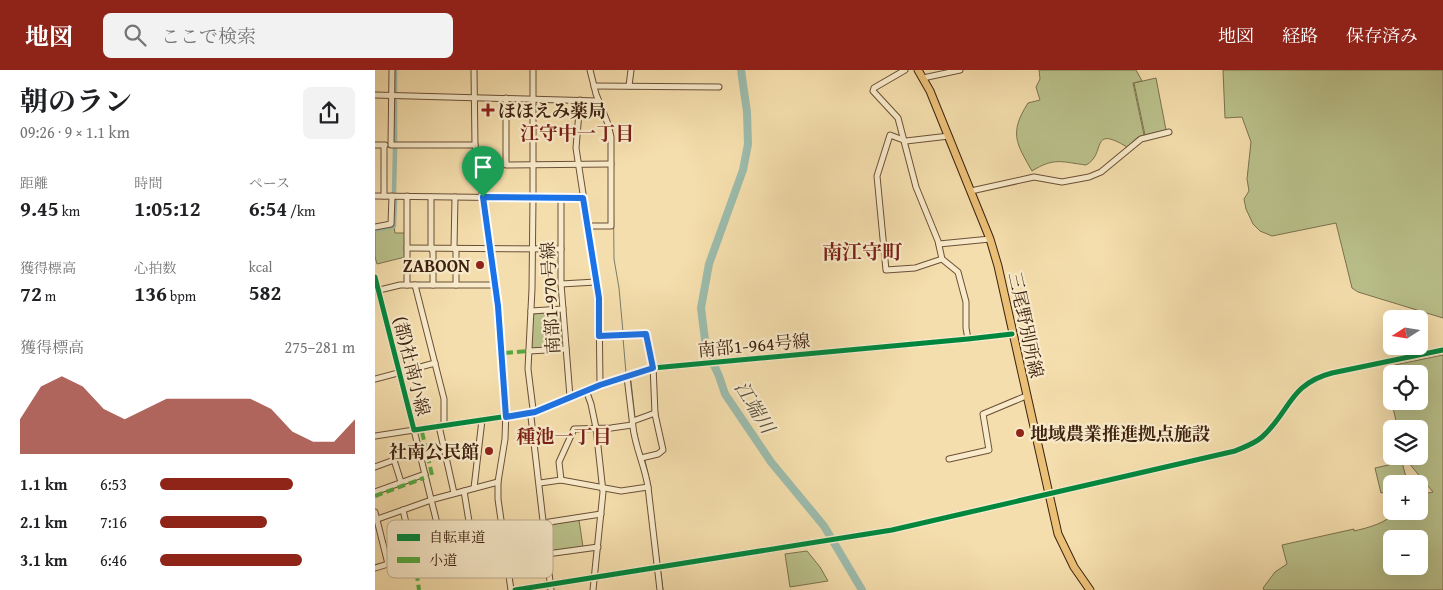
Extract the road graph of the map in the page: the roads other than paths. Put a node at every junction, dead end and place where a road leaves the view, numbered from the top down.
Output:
1 (392, 70) edge
2 (474, 70) edge
3 (533, 70) edge
4 (590, 70) edge
5 (631, 70) edge
6 (905, 70) edge
7 (918, 70) edge
8 (960, 70) edge
9 (923, 78) junction
10 (594, 86) junction
11 (629, 86) junction
12 (719, 86) dead end
13 (375, 96) edge
14 (391, 96) junction
15 (474, 98) junction
16 (506, 98) junction
17 (533, 99) junction
18 (580, 100) junction
19 (598, 101) junction
20 (1169, 132) dead end
21 (949, 136) junction
22 (904, 141) junction
23 (375, 145) edge
24 (391, 145) junction
25 (475, 145) junction
26 (384, 146) junction
27 (611, 164) junction
28 (579, 165) junction
29 (533, 166) junction
30 (971, 191) junction
31 (375, 196) edge
32 (384, 196) junction
33 (392, 196) junction
34 (407, 196) junction
35 (431, 197) junction
36 (455, 197) junction
37 (483, 197) junction
38 (533, 198) junction
39 (561, 198) junction
40 (583, 198) junction
41 (587, 226) junction
42 (375, 227) edge
43 (990, 239) junction
44 (939, 244) junction
45 (407, 248) junction
46 (431, 248) junction
47 (454, 248) junction
48 (490, 249) junction
49 (532, 249) junction
50 (561, 250) junction
51 (942, 259) junction
52 (375, 277) edge
53 (596, 282) junction
54 (561, 284) junction
55 (407, 285) junction
56 (415, 285) junction
57 (433, 285) junction
58 (456, 285) junction
59 (496, 285) junction
60 (377, 291) edge
61 (563, 309) junction
62 (531, 311) junction
63 (1012, 334) junction
64 (599, 336) junction
65 (968, 339) junction
66 (566, 349) junction
67 (1443, 350) edge
68 (529, 351) junction
69 (435, 363) junction
70 (653, 368) junction
71 (400, 372) junction
72 (627, 377) junction
73 (375, 379) edge
74 (600, 385) junction
75 (586, 390) junction
76 (1026, 396) junction
77 (570, 397) junction
78 (532, 413) junction
79 (655, 413) junction
80 (506, 417) junction
81 (482, 420) junction
82 (633, 423) junction
83 (441, 426) junction
84 (596, 428) junction
85 (414, 430) junction
86 (375, 436) edge
87 (641, 458) junction
88 (949, 458) dead end
89 (375, 467) edge
90 (425, 474) junction
91 (561, 480) junction
92 (401, 482) junction
93 (498, 482) junction
94 (540, 483) junction
95 (647, 487) junction
96 (474, 488) junction
97 (603, 489) junction
98 (464, 491) junction
99 (375, 492) edge
100 (455, 494) junction
101 (1048, 494) junction
102 (431, 500) junction
103 (403, 510) junction
104 (375, 512) edge
105 (601, 514) junction
106 (376, 520) edge
107 (405, 520) edge
108 (436, 520) edge
109 (469, 520) edge
110 (501, 520) edge
111 (543, 520) edge
112 (553, 521) edge
113 (598, 547) junction
114 (553, 553) edge
115 (387, 560) edge
116 (387, 564) edge
117 (375, 568) edge
118 (657, 568) junction
119 (595, 578) junction
120 (550, 587) edge
121 (515, 590) edge
122 (593, 590) edge
123 (660, 590) edge
124 (1090, 590) edge

1 - 14 street
2 - 15 street
3 - 17 street
4 - 10 street
5 - 11 street
6 - 22 street
7 - 9 main road, 三尾野別所線
8 - 9 street
9 - 21 main road, 三尾野別所線
10 - 11 street
10 - 19 street
11 - 12 street
13 - 14 street
14 - 15 street
14 - 24 street
15 - 16 street
15 - 25 street
16 - 17 street
16 - 29 street
17 - 18 street
17 - 29 street
18 - 19 street
18 - 28 street
19 - 27 street
20 - 30 street
21 - 22 street
21 - 30 main road, 三尾野別所線
22 - 44 street
22 - 51 street
23 - 26 street
24 - 25 street
24 - 26 street
25 - 37 street
26 - 32 street
27 - 28 street
27 - 41 street
28 - 29 street
28 - 40 street
29 - 38 street
30 - 43 main road, 三尾野別所線
31 - 32 street
32 - 33 street
33 - 34 street
33 - 42 street
34 - 35 street
34 - 45 street
35 - 36 street
35 - 46 street
36 - 37 street
36 - 47 street
37 - 38 street
37 - 48 street
38 - 39 street
38 - 49 street
39 - 40 street
39 - 50 street, 南部1-970号線
40 - 41 street
41 - 53 street
43 - 44 street
43 - 63 main road, 三尾野別所線
44 - 51 street
45 - 46 street
45 - 55 street
46 - 47 street
46 - 57 street
47 - 48 street
47 - 58 street
48 - 49 street
48 - 59 street
49 - 50 street
49 - 62 street
50 - 54 street, 南部1-970号線
51 - 65 street
52 - 60 street, (都)社南小線
53 - 54 street
53 - 64 street
54 - 61 street, 南部1-970号線
55 - 56 street
55 - 60 street
56 - 57 street
56 - 69 street
57 - 58 street
58 - 59 street
59 - 80 street
60 - 71 street, (都)社南小線
61 - 62 street
61 - 66 street, 南部1-970号線
62 - 68 street
63 - 65 street, 南部1-964号線
63 - 76 main road, 三尾野別所線
64 - 70 street
64 - 74 street
65 - 70 street, 南部1-964号線
66 - 68 street
66 - 77 street, 南部1-970号線
67 - 101 street
68 - 78 street
69 - 71 street
69 - 83 street
70 - 72 street, 南部1-964号線
70 - 79 street
71 - 73 street
71 - 85 street, (都)社南小線
72 - 74 street, 南部1-964号線
72 - 82 street
74 - 75 street, 南部1-964号線
75 - 77 street, 南部1-964号線
75 - 84 street
76 - 88 street
76 - 101 main road, 三尾野別所線
77 - 78 street, 南部1-964号線
78 - 80 street, 南部1-964号線
78 - 94 street
79 - 82 street
79 - 87 street
80 - 81 street, (都)社南小線
80 - 93 street
81 - 83 street, (都)社南小線
81 - 96 street
82 - 84 street
82 - 87 street
83 - 85 street, (都)社南小線
83 - 100 street
84 - 91 street
84 - 97 street
85 - 86 street
85 - 90 street
87 - 95 street
89 - 92 street
90 - 92 street
90 - 102 street
91 - 94 street
91 - 97 street
92 - 99 street
93 - 96 street
93 - 110 street
94 - 111 street
95 - 97 street
95 - 118 street
96 - 98 street
97 - 105 street
98 - 100 street
98 - 109 street
100 - 102 street
101 - 118 street
101 - 124 main road, 三尾野別所線
102 - 103 street
102 - 108 street
103 - 106 street
103 - 107 street
104 - 106 street
105 - 112 street
105 - 113 street
106 - 115 street
113 - 114 street
113 - 119 street
116 - 117 street
118 - 119 street
118 - 123 street
119 - 120 street
119 - 122 street
120 - 121 street

